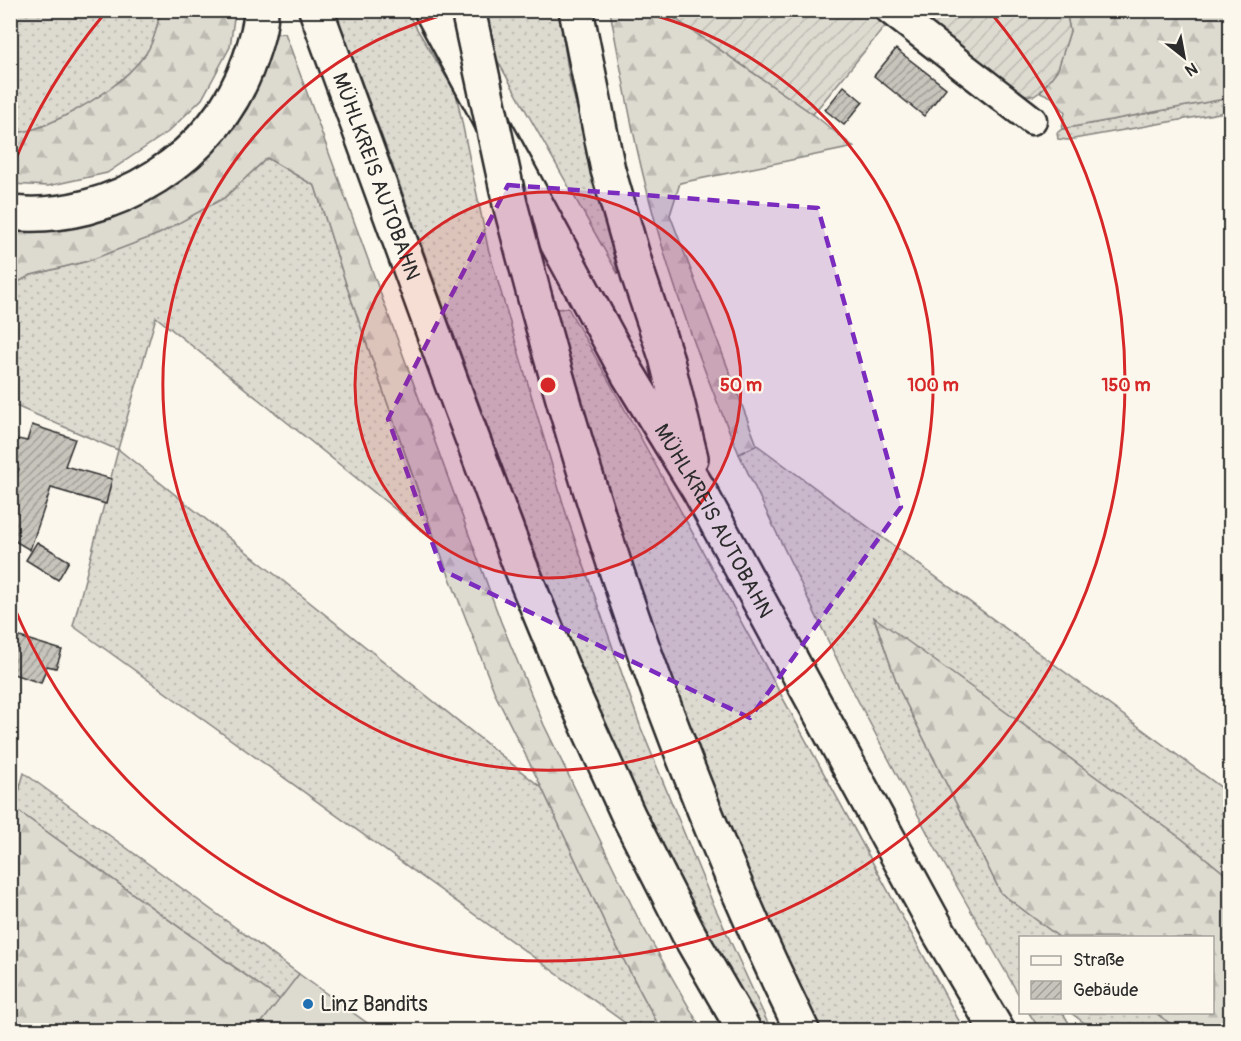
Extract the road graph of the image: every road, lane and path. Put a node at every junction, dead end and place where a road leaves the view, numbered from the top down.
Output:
1 (261, 10) edge
2 (316, 10) edge
3 (431, 10) edge
4 (468, 10) edge
5 (576, 10) edge
6 (890, 10) edge
7 (1032, 120) dead end
8 (10, 213) edge
9 (700, 492) junction
10 (744, 1030) edge
11 (802, 1030) edge
12 (997, 1030) edge

1 - 8 highway
2 - 10 highway, MÜHLKREIS AUTOBAHN
3 - 9 highway, MÜHLKREIS AUTOBAHN
4 - 11 highway, bridge
5 - 9 highway
6 - 7 street
9 - 12 highway, MÜHLKREIS AUTOBAHN

